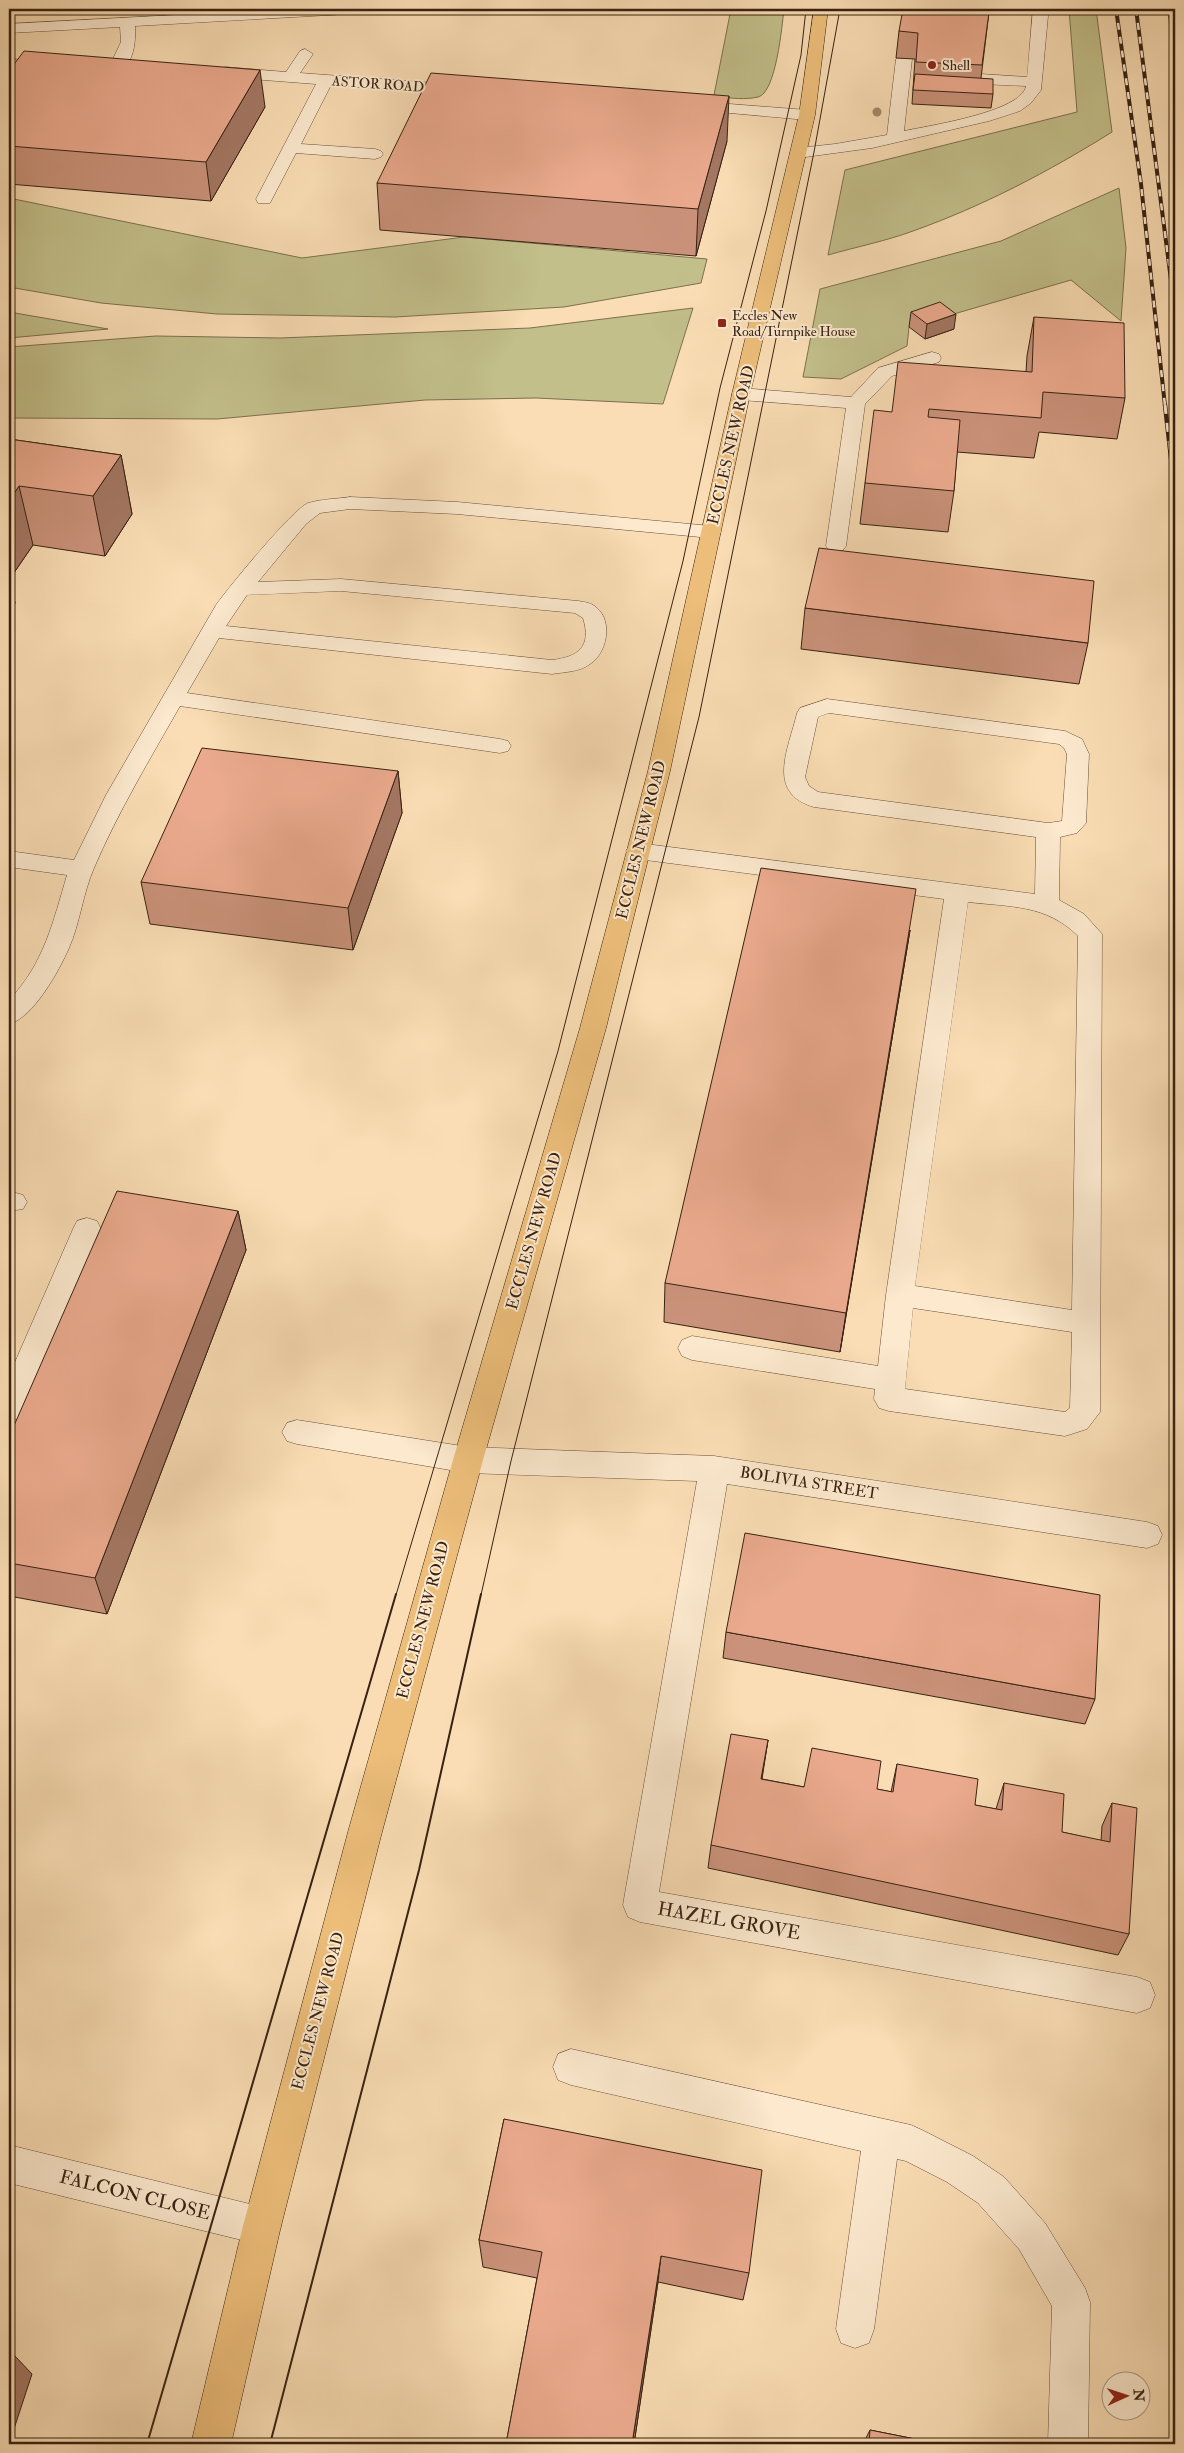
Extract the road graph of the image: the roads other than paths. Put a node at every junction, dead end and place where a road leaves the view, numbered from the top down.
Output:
1 (365, 9) edge
2 (821, 9) edge
3 (1040, 9) edge
4 (127, 22) junction
5 (9, 29) edge
6 (305, 54) dead end
7 (904, 59) edge
8 (66, 62) edge
9 (101, 64) edge
10 (118, 65) junction
11 (9, 66) edge
12 (137, 66) edge
13 (214, 72) edge
14 (290, 77) junction
15 (981, 79) edge
16 (326, 80) junction
17 (1034, 82) junction
18 (473, 90) edge
19 (680, 106) edge
20 (807, 115) junction
21 (895, 138) junction
22 (292, 148) junction
23 (798, 153) junction
24 (375, 154) dead end
25 (264, 199) dead end
26 (932, 358) dead end
27 (742, 394) junction
28 (856, 403) junction
29 (711, 532) junction
30 (836, 546) dead end
31 (239, 589) junction
32 (212, 631) junction
33 (174, 698) junction
34 (500, 746) dead end
35 (1048, 831) junction
36 (638, 850) junction
37 (9, 859) edge
38 (81, 869) junction
39 (957, 892) junction
40 (1046, 904) junction
41 (9, 1015) edge
42 (87, 1228) dead end
43 (900, 1295) junction
44 (1085, 1323) junction
45 (692, 1348) dead end
46 (892, 1380) junction
47 (9, 1409) edge
48 (297, 1432) dead end
49 (468, 1460) junction
50 (714, 1469) junction
51 (1147, 1535) dead end
52 (1136, 1995) dead end
53 (571, 2067) dead end
54 (881, 2138) junction
55 (9, 2164) edge
56 (262, 2226) junction
57 (855, 2328) dead end
58 (211, 2444) edge
59 (1068, 2444) edge

1 - 4 street
2 - 20 main road, ECCLES NEW ROAD
3 - 17 street
4 - 5 street
4 - 10 street
6 - 14 street
7 - 21 street
8 - 11 street
9 - 10 street
10 - 12 street
13 - 14 street, ASTOR ROAD
14 - 16 street, ASTOR ROAD
15 - 17 street
16 - 18 street, ASTOR ROAD
16 - 22 street
17 - 21 street
19 - 20 street
20 - 23 main road, ECCLES NEW ROAD
21 - 23 street
22 - 24 street
22 - 25 street
23 - 27 main road, ECCLES NEW ROAD
26 - 28 street
27 - 28 street
27 - 29 main road, ECCLES NEW ROAD
28 - 30 street
29 - 31 street
29 - 36 main road, ECCLES NEW ROAD
31 - 32 street
31 - 32 street
32 - 33 street
33 - 34 street
33 - 38 street
35 - 35 street
35 - 40 street
36 - 39 street
36 - 49 main road, ECCLES NEW ROAD
37 - 38 street
38 - 41 street
39 - 40 street
39 - 43 street
40 - 44 street
42 - 47 street
43 - 44 street
43 - 46 street
44 - 46 street
45 - 46 street
48 - 49 street, BOLIVIA STREET
49 - 50 street, BOLIVIA STREET
49 - 56 main road, ECCLES NEW ROAD
50 - 51 street, BOLIVIA STREET
50 - 52 street, HAZEL GROVE
53 - 54 street
54 - 57 street
54 - 59 street
55 - 56 street, FALCON CLOSE
56 - 58 main road, ECCLES NEW ROAD

